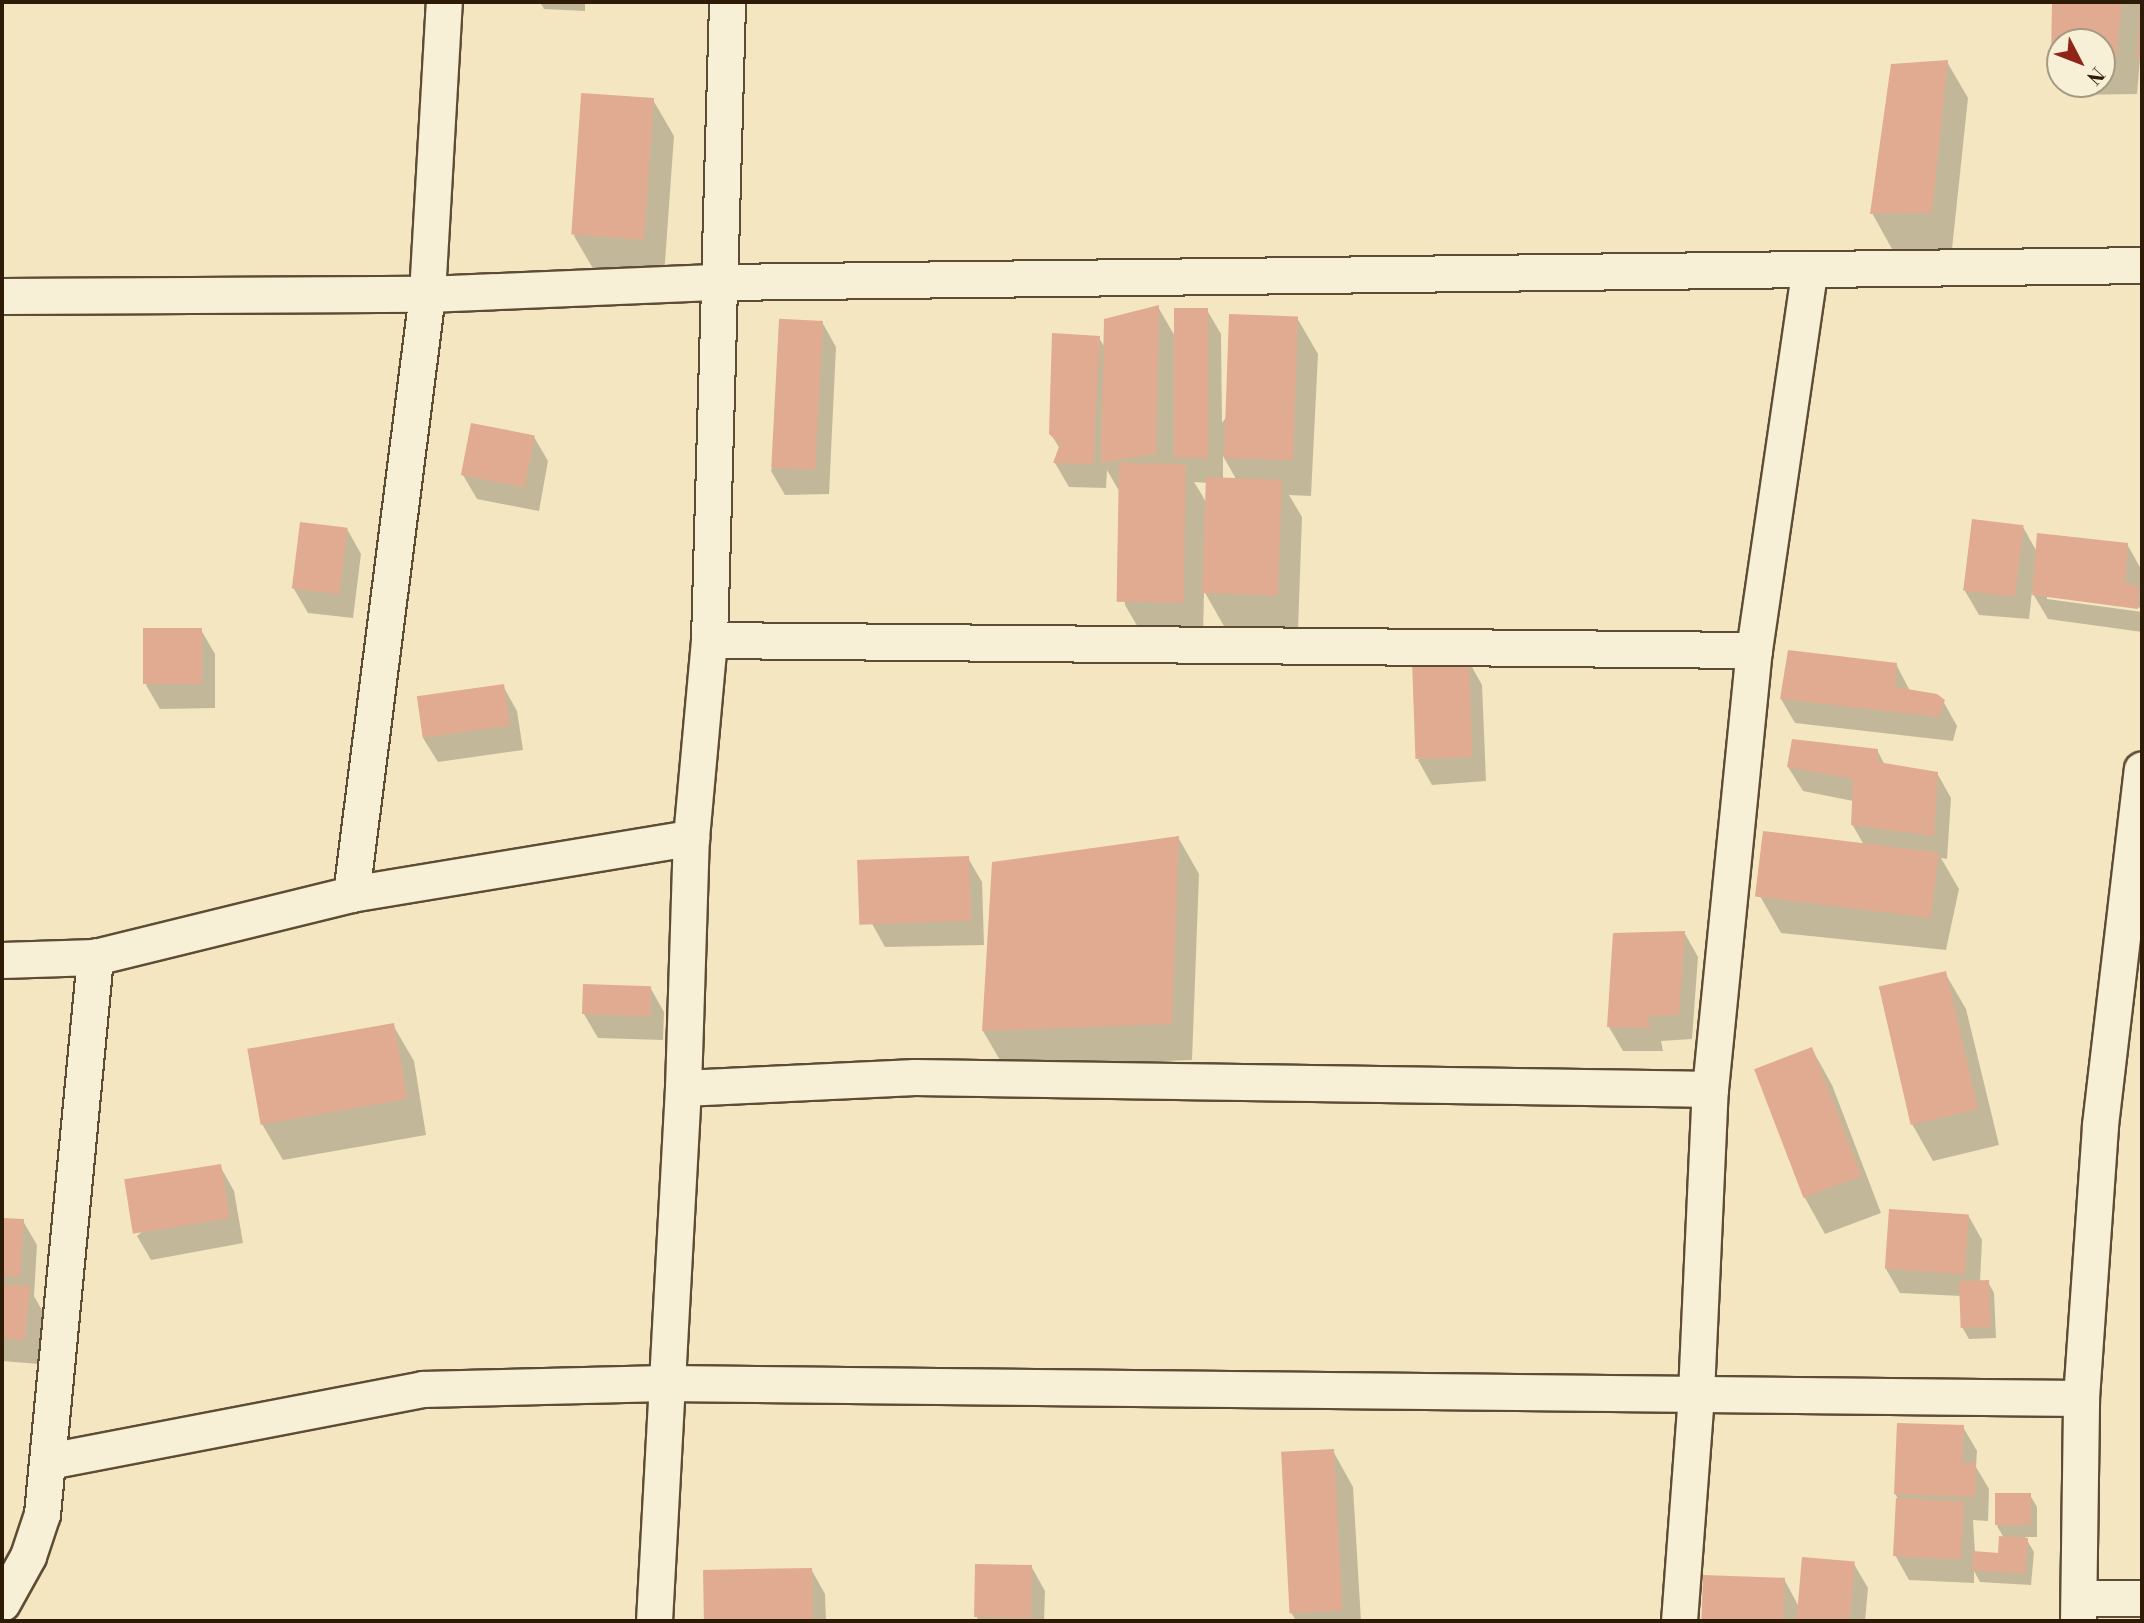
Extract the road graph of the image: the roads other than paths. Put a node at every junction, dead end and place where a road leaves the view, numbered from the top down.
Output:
1 (444, 2) edge
2 (727, 2) edge
3 (2142, 265) edge
4 (1809, 273) junction
5 (719, 282) junction
6 (427, 294) junction
7 (2, 296) edge
8 (709, 640) junction
9 (1754, 650) junction
10 (2142, 769) edge
11 (691, 838) junction
12 (351, 894) junction
13 (95, 957) junction
14 (2, 960) edge
15 (683, 1088) junction
16 (1710, 1089) junction
17 (665, 1383) junction
18 (1696, 1393) junction
19 (2081, 1398) junction
20 (49, 1461) junction
21 (2142, 1598) edge
22 (2, 1603) edge
23 (2079, 1609) edge
24 (654, 1621) edge
25 (1679, 1621) edge

1 - 6 street
2 - 5 street
3 - 4 street
4 - 5 street
4 - 9 street
5 - 6 street
5 - 8 street
6 - 7 street
6 - 12 street
8 - 9 street
8 - 11 street
9 - 16 street
10 - 19 street
11 - 12 street
11 - 15 street
12 - 13 street
13 - 14 street
13 - 20 street
15 - 16 street
15 - 17 street
16 - 18 street
17 - 18 street
17 - 20 street
17 - 24 street
18 - 19 street
18 - 25 street
19 - 23 street
20 - 22 street
21 - 23 street

